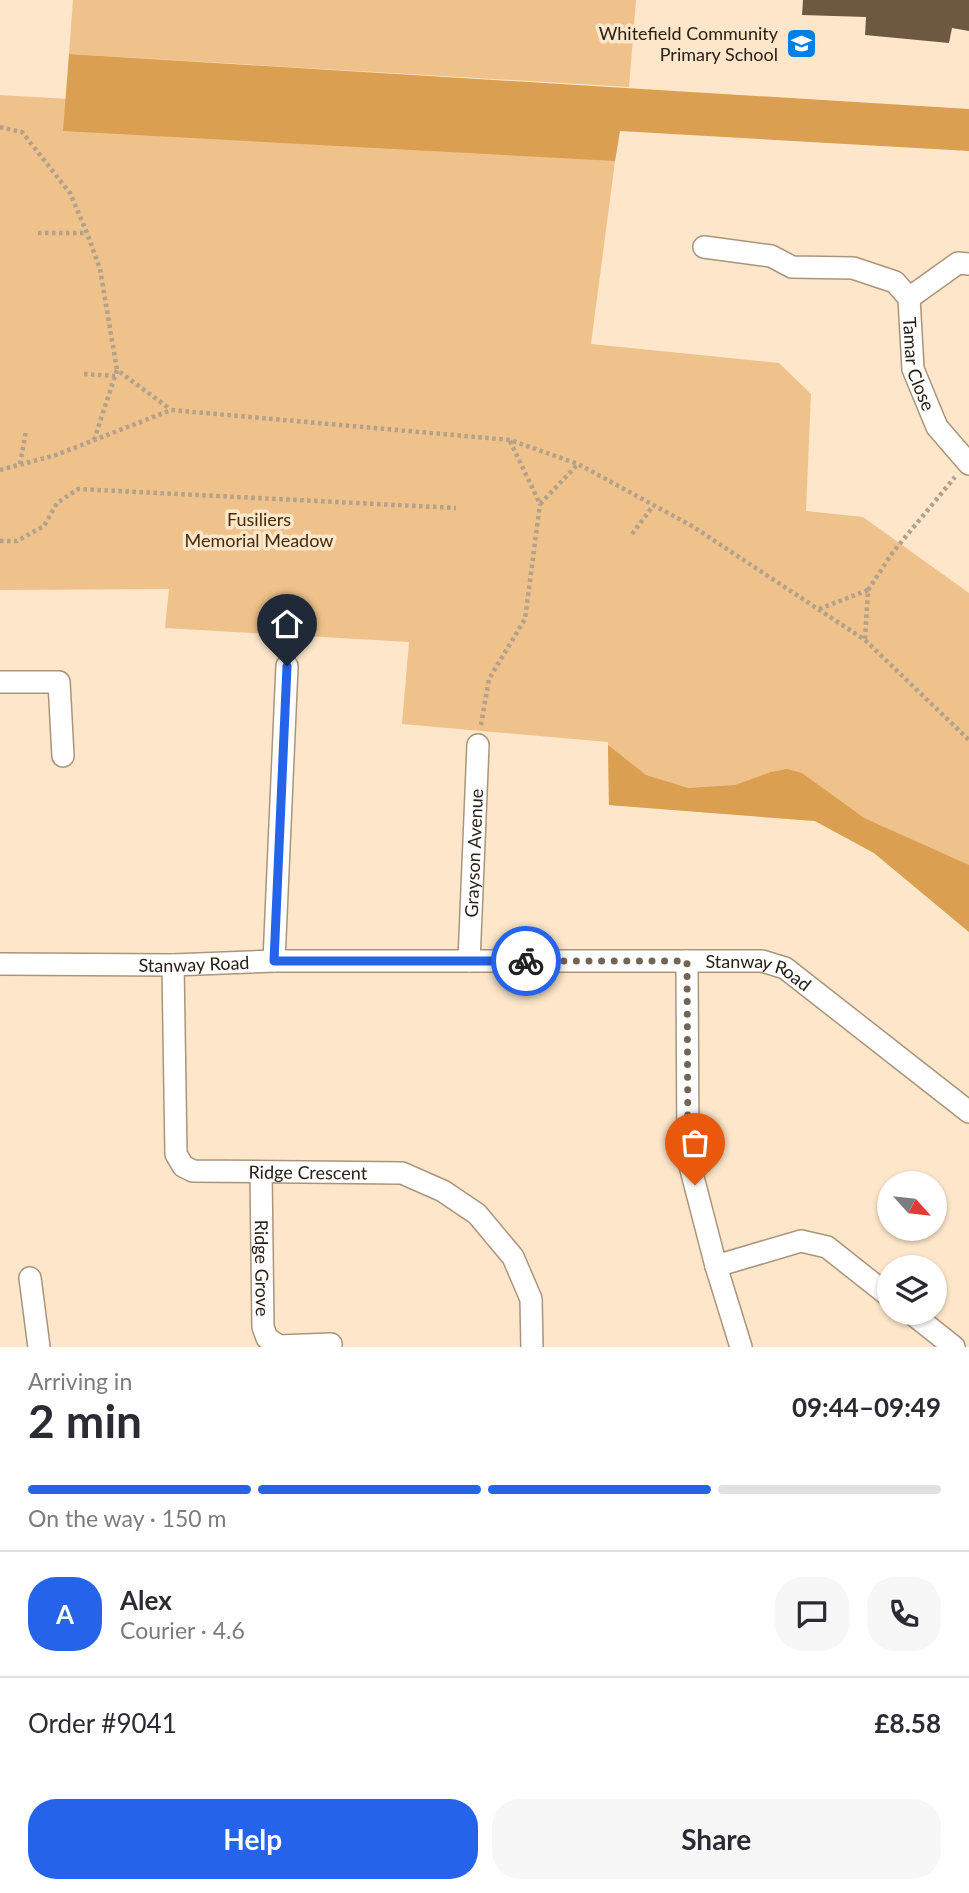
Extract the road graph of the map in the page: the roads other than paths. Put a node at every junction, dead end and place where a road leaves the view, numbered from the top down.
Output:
1 (704, 247) dead end
2 (969, 264) edge
3 (909, 298) junction
4 (968, 463) edge
5 (287, 666) dead end
6 (0, 682) edge
7 (478, 745) road end
8 (63, 756) dead end
9 (274, 961) junction
10 (469, 961) junction
11 (687, 961) junction
12 (0, 964) edge
13 (173, 965) junction
14 (969, 1112) edge
15 (261, 1172) junction
16 (716, 1266) junction
17 (30, 1278) dead end
18 (877, 1287) edge
19 (926, 1325) edge
20 (331, 1344) dead end
21 (39, 1347) edge
22 (532, 1347) edge
23 (741, 1347) edge
24 (954, 1347) edge

1 - 3 street, Tamar Close
2 - 3 street
3 - 4 street, Tamar Close
5 - 9 street
6 - 8 street
7 - 10 street, Grayson Avenue
9 - 10 street, Stanway Road
9 - 13 street, Stanway Road
10 - 11 street, Stanway Road
11 - 14 street, Stanway Road
11 - 16 street
12 - 13 street, Stanway Road
13 - 15 street, Ridge Crescent
15 - 20 street, Ridge Grove
15 - 22 street, Ridge Crescent
16 - 18 street
16 - 23 street
17 - 21 street
19 - 24 street

